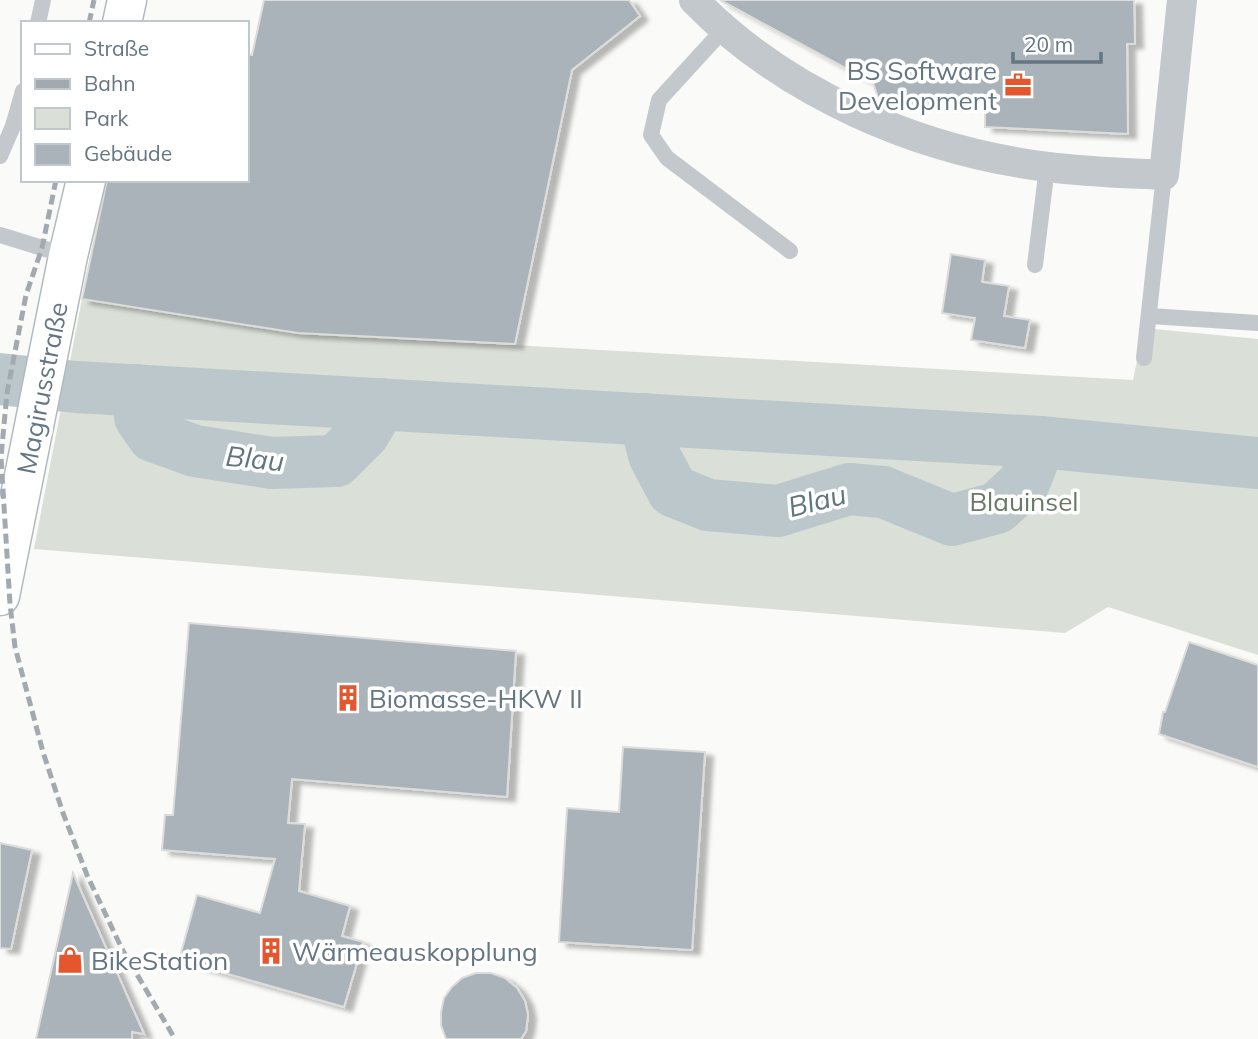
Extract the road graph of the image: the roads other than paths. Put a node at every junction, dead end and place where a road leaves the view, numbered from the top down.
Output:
1 (43, 0) edge
2 (127, 0) edge
3 (694, 0) edge
4 (1182, 0) edge
5 (38, 21) edge
6 (122, 21) edge
7 (723, 30) junction
8 (21, 99) edge
9 (0, 156) edge
10 (1047, 167) junction
11 (1164, 175) junction
12 (86, 182) edge
13 (0, 235) edge
14 (790, 251) dead end
15 (68, 256) junction
16 (1035, 265) dead end
17 (1150, 316) junction
18 (1258, 323) edge
19 (1144, 358) dead end
20 (0, 596) edge

1 - 5 lane
2 - 6 street
3 - 7 street
4 - 11 street
7 - 10 street
7 - 14 lane
8 - 9 lane
10 - 11 street
10 - 16 lane
11 - 17 lane
12 - 15 street, Magirusstraße
13 - 15 lane
15 - 20 street, Magirusstraße
17 - 18 lane
17 - 19 lane

